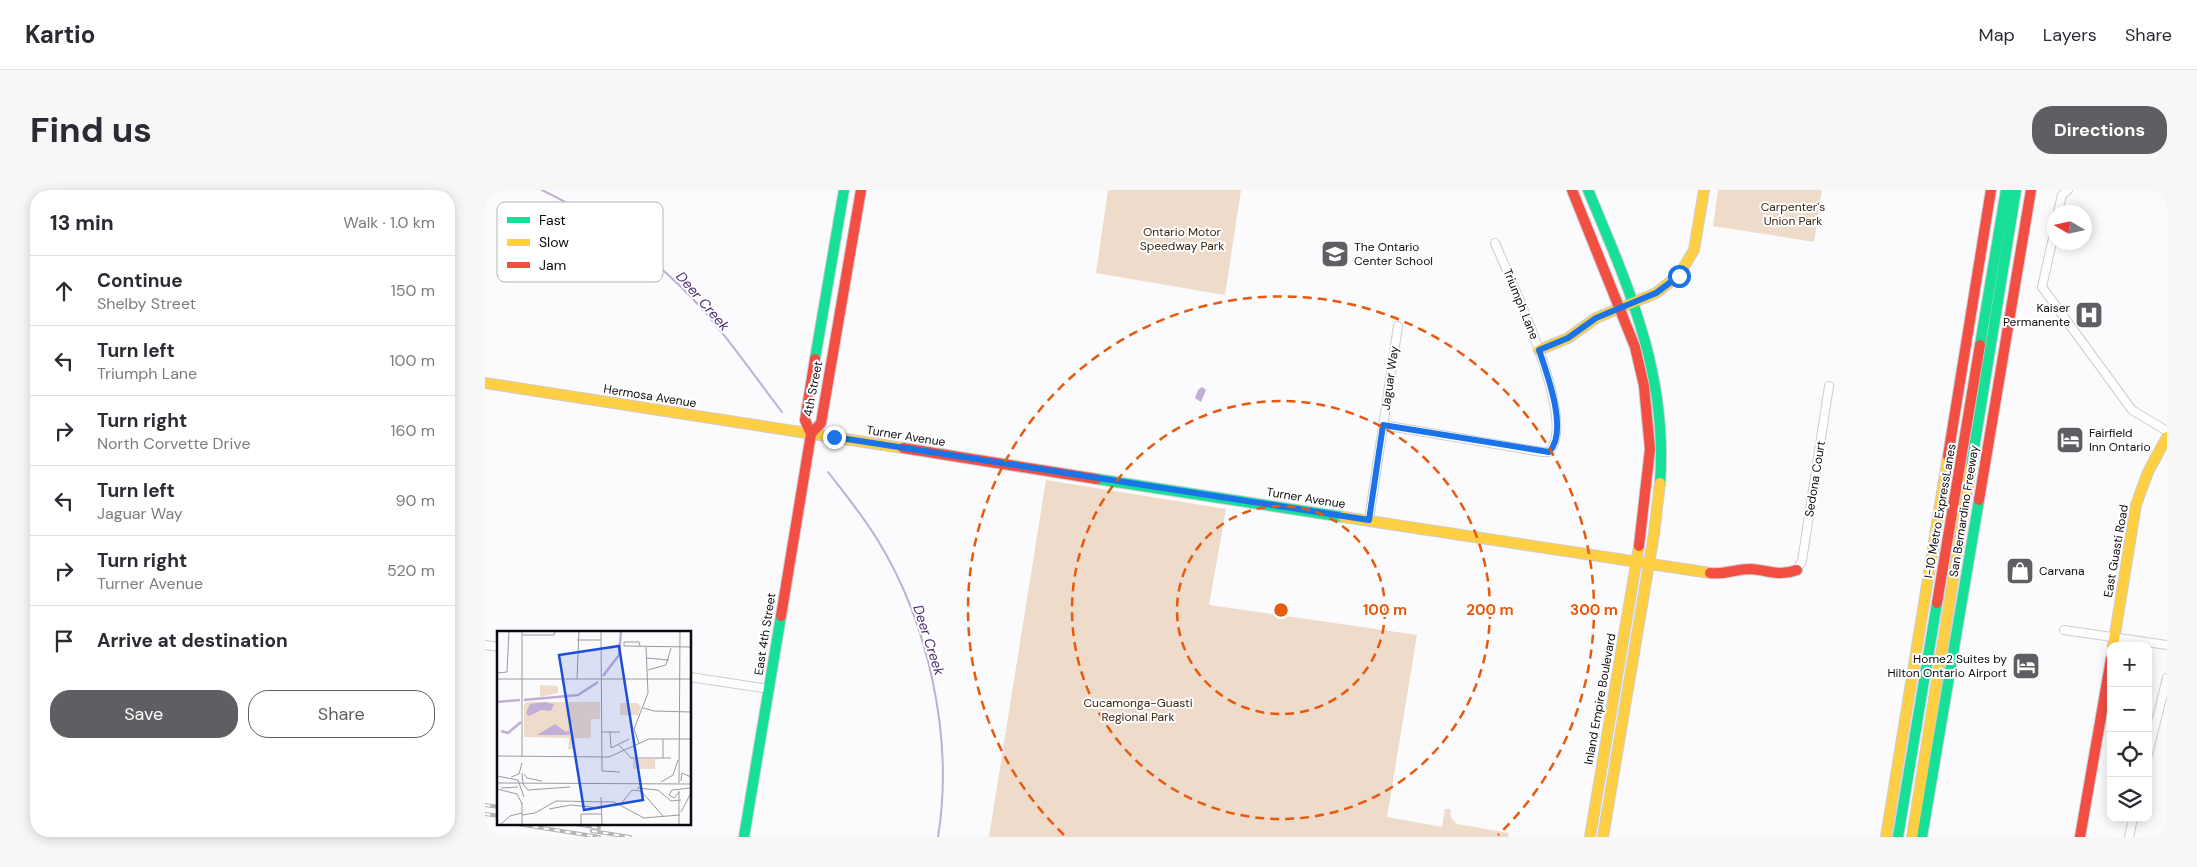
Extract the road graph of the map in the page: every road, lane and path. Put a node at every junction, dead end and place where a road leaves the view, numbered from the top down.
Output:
1 (844, 190) edge
2 (861, 190) edge
3 (1571, 190) edge
4 (1588, 190) edge
5 (1704, 190) edge
6 (1991, 190) edge
7 (2005, 190) edge
8 (2016, 190) edge
9 (2031, 190) edge
10 (2040, 190) edge
11 (2068, 190) edge
12 (2060, 205) edge
13 (2023, 239) junction
14 (1495, 243) dead end
15 (2051, 250) edge
16 (1634, 302) junction
17 (1621, 308) junction
18 (1398, 326) dead end
19 (1539, 350) junction
20 (485, 383) edge
21 (1829, 386) dead end
22 (1383, 425) junction
23 (2167, 431) edge
24 (811, 434) junction
25 (2167, 437) edge
26 (1369, 520) junction
27 (1636, 563) junction
28 (1648, 564) junction
29 (1797, 570) joint
30 (2063, 630) dead end
31 (2114, 642) edge
32 (2152, 644) edge
33 (2167, 645) edge
34 (691, 677) edge
35 (2167, 678) edge
36 (2107, 682) edge
37 (769, 689) junction
38 (2152, 738) edge
39 (2132, 822) edge
40 (744, 837) edge
41 (1590, 837) edge
42 (1603, 837) edge
43 (1886, 837) edge
44 (1898, 837) edge
45 (1912, 837) edge
46 (1922, 837) edge
47 (2080, 837) edge
48 (2129, 837) edge

1 - 24 main road, 4th Street
2 - 24 main road, 4th Street
3 - 17 main road, Inland Empire Boulevard
4 - 16 main road, Inland Empire Boulevard
5 - 16 main road
6 - 43 main road, San Bernardino Freeway
7 - 44 main road, I-10 Metro ExpressLanes
8 - 45 main road, I-10 Metro ExpressLanes
9 - 13 main road, San Bernardino Freeway
10 - 13 main road
11 - 12 street
13 - 46 main road, San Bernardino Freeway
14 - 19 street, Triumph Lane
15 - 23 street
16 - 17 main road
16 - 28 main road, Inland Empire Boulevard
17 - 19 main road
17 - 27 main road, Inland Empire Boulevard
18 - 22 street, Jaguar Way
19 - 22 street, Triumph Lane
20 - 24 main road, Hermosa Avenue
21 - 29 street, Sedona Court
22 - 26 street, Jaguar Way
24 - 26 main road, Turner Avenue
24 - 37 main road, East 4th Street
25 - 31 main road, East Guasti Road
26 - 27 main road, Turner Avenue
27 - 28 main road, Turner Avenue
27 - 41 main road, Inland Empire Boulevard
28 - 29 main road, Turner Avenue
28 - 42 main road, Inland Empire Boulevard
30 - 31 street
32 - 33 street
34 - 37 street
35 - 38 street
36 - 47 main road
37 - 40 main road, East 4th Street
39 - 48 street

